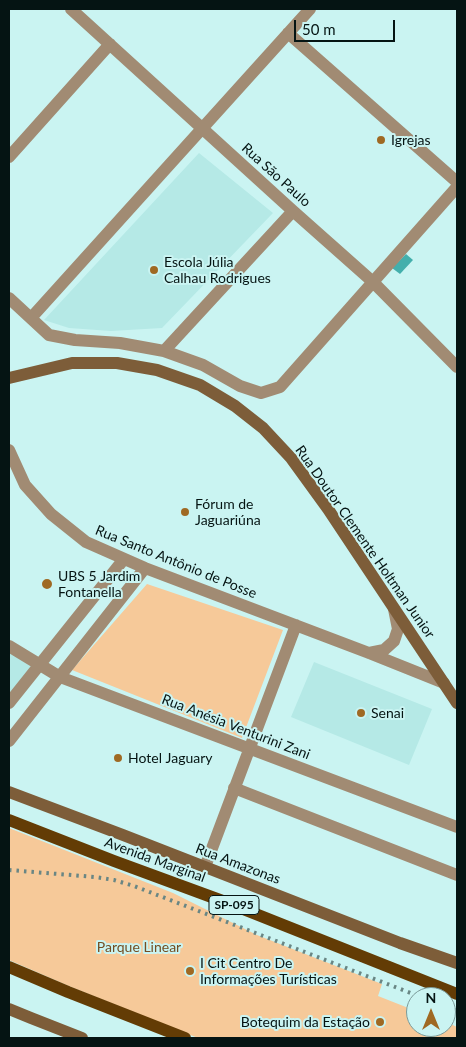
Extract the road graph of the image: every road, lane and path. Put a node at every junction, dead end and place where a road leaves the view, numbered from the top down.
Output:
1 (71, 9) edge
2 (310, 9) edge
3 (288, 33) junction
4 (110, 44) junction
5 (202, 128) junction
6 (9, 157) edge
7 (457, 182) edge
8 (457, 187) edge
9 (293, 212) junction
10 (373, 282) junction
11 (10, 303) edge
12 (31, 318) junction
13 (164, 351) junction
14 (457, 367) edge
15 (9, 378) edge
16 (9, 450) edge
17 (124, 559) junction
18 (145, 568) junction
19 (394, 609) junction
20 (296, 625) junction
21 (9, 646) edge
22 (369, 653) junction
23 (39, 665) junction
24 (60, 677) junction
25 (444, 683) junction
26 (9, 703) edge
27 (457, 703) edge
28 (9, 741) edge
29 (249, 748) junction
30 (234, 788) junction
31 (9, 792) edge
32 (9, 820) edge
33 (457, 827) edge
34 (205, 867) junction
35 (457, 875) edge
36 (457, 963) edge
37 (9, 967) edge
38 (457, 994) edge
39 (9, 1009) edge
40 (82, 1038) edge
41 (185, 1038) edge

1 - 4 street, Rua São Paulo
2 - 3 street
3 - 5 street
3 - 7 street
4 - 5 street, Rua São Paulo
4 - 6 street
5 - 9 street, Rua São Paulo
5 - 12 street
8 - 10 street
9 - 10 street, Rua São Paulo
9 - 13 street
10 - 13 street
10 - 14 street, Rua São Paulo
11 - 12 street
12 - 13 street
15 - 19 street, Rua Doutor Clemente Holtman Junior
16 - 17 street, Rua Santo Antônio de Posse
17 - 18 street, Rua Santo Antônio de Posse
17 - 23 street
18 - 20 street, Rua Santo Antônio de Posse
18 - 24 street
19 - 22 street
19 - 25 street, Rua Doutor Clemente Holtman Junior
20 - 22 street, Rua Santo Antônio de Posse
20 - 29 street
21 - 23 street, Rua Anésia Venturini Zani
22 - 25 street, Rua Santo Antônio de Posse
23 - 24 street, Rua Anésia Venturini Zani
23 - 26 street
24 - 28 street
24 - 29 street, Rua Anésia Venturini Zani
25 - 27 street, Rua Doutor Clemente Holtman Junior
29 - 30 street
29 - 33 street, Rua Anésia Venturini Zani
30 - 34 street
30 - 35 street
31 - 34 street, Rua Amazonas
32 - 38 main road, Avenida Marginal / SP-095
34 - 36 street, Rua Amazonas
37 - 41 main road
39 - 40 street

